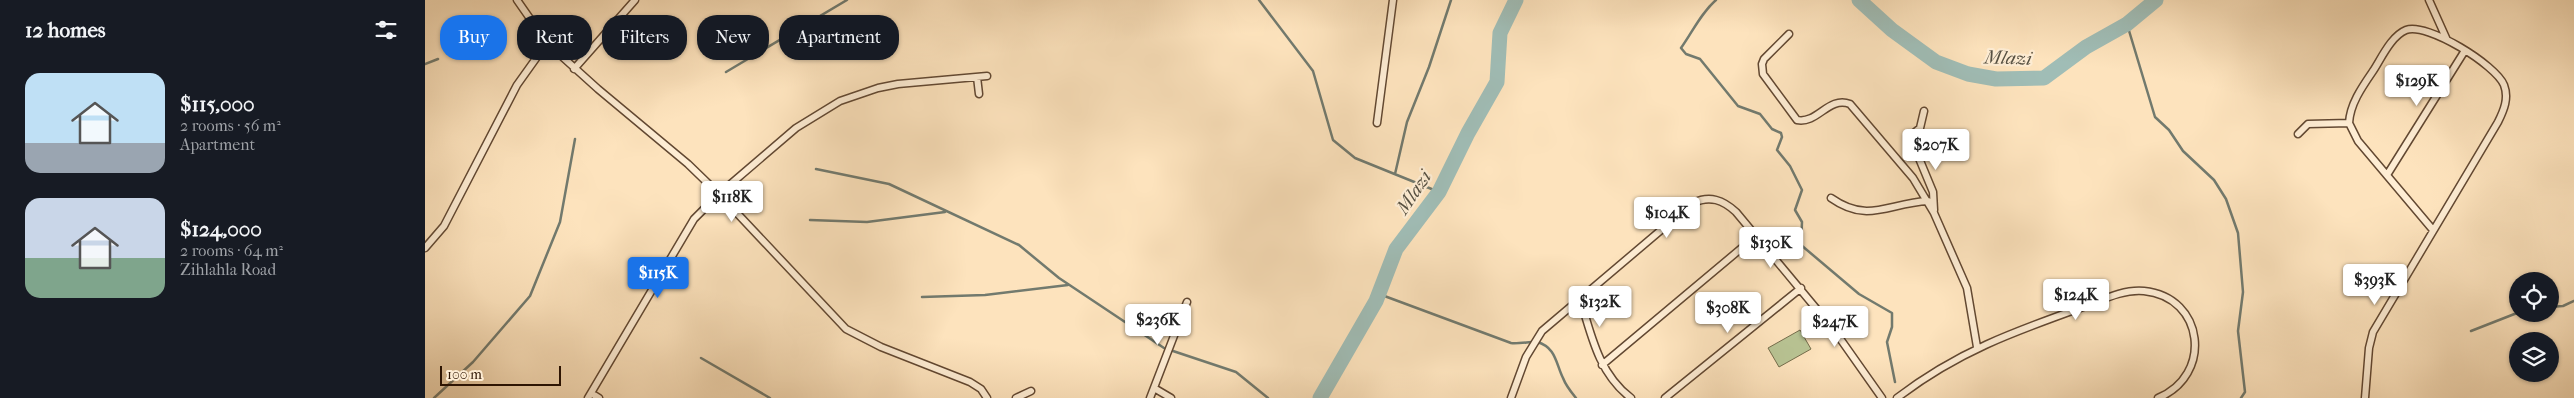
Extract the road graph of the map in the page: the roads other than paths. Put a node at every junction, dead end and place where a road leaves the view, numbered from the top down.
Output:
1 (517, 0) edge
2 (635, 0) edge
3 (1393, 0) edge
4 (2429, 0) edge
5 (527, 15) edge
6 (1789, 34) dead end
7 (2447, 40) junction
8 (2464, 52) junction
9 (535, 60) edge
10 (565, 60) edge
11 (575, 69) junction
12 (987, 76) dead end
13 (977, 77) junction
14 (979, 94) dead end
15 (1924, 111) dead end
16 (1377, 123) dead end
17 (2349, 123) junction
18 (2298, 134) dead end
19 (2387, 175) junction
20 (719, 194) junction
21 (1831, 198) dead end
22 (1928, 201) junction
23 (1934, 213) junction
24 (2433, 230) junction
25 (1757, 236) junction
26 (425, 248) edge
27 (1801, 288) junction
28 (1580, 298) junction
29 (1187, 302) dead end
30 (1977, 347) junction
31 (1602, 365) junction
32 (1154, 388) junction
33 (1031, 391) dead end
34 (590, 396) edge
35 (599, 398) edge
36 (987, 398) edge
37 (1016, 398) edge
38 (1150, 398) edge
39 (1171, 398) edge
40 (1511, 398) edge
41 (1631, 398) edge
42 (1665, 398) edge
43 (1882, 398) edge
44 (1897, 398) edge
45 (2158, 398) edge
46 (2365, 398) edge

1 - 5 street
2 - 11 street
3 - 16 street
4 - 7 street
6 - 22 street
7 - 8 street
7 - 17 street
8 - 19 street
8 - 24 street
9 - 26 street
10 - 11 street
11 - 20 street
12 - 13 street
13 - 14 street
13 - 20 street
15 - 23 street
17 - 18 street
17 - 19 street
19 - 24 street
20 - 34 street
20 - 36 street
21 - 22 street
22 - 23 street
23 - 30 street
24 - 46 street
25 - 27 street
25 - 28 street
25 - 31 street
27 - 42 street
27 - 43 street
28 - 31 street
28 - 40 street
29 - 32 street
30 - 44 street
30 - 45 street
31 - 41 street
32 - 38 street
32 - 39 street
33 - 37 street
34 - 35 street

